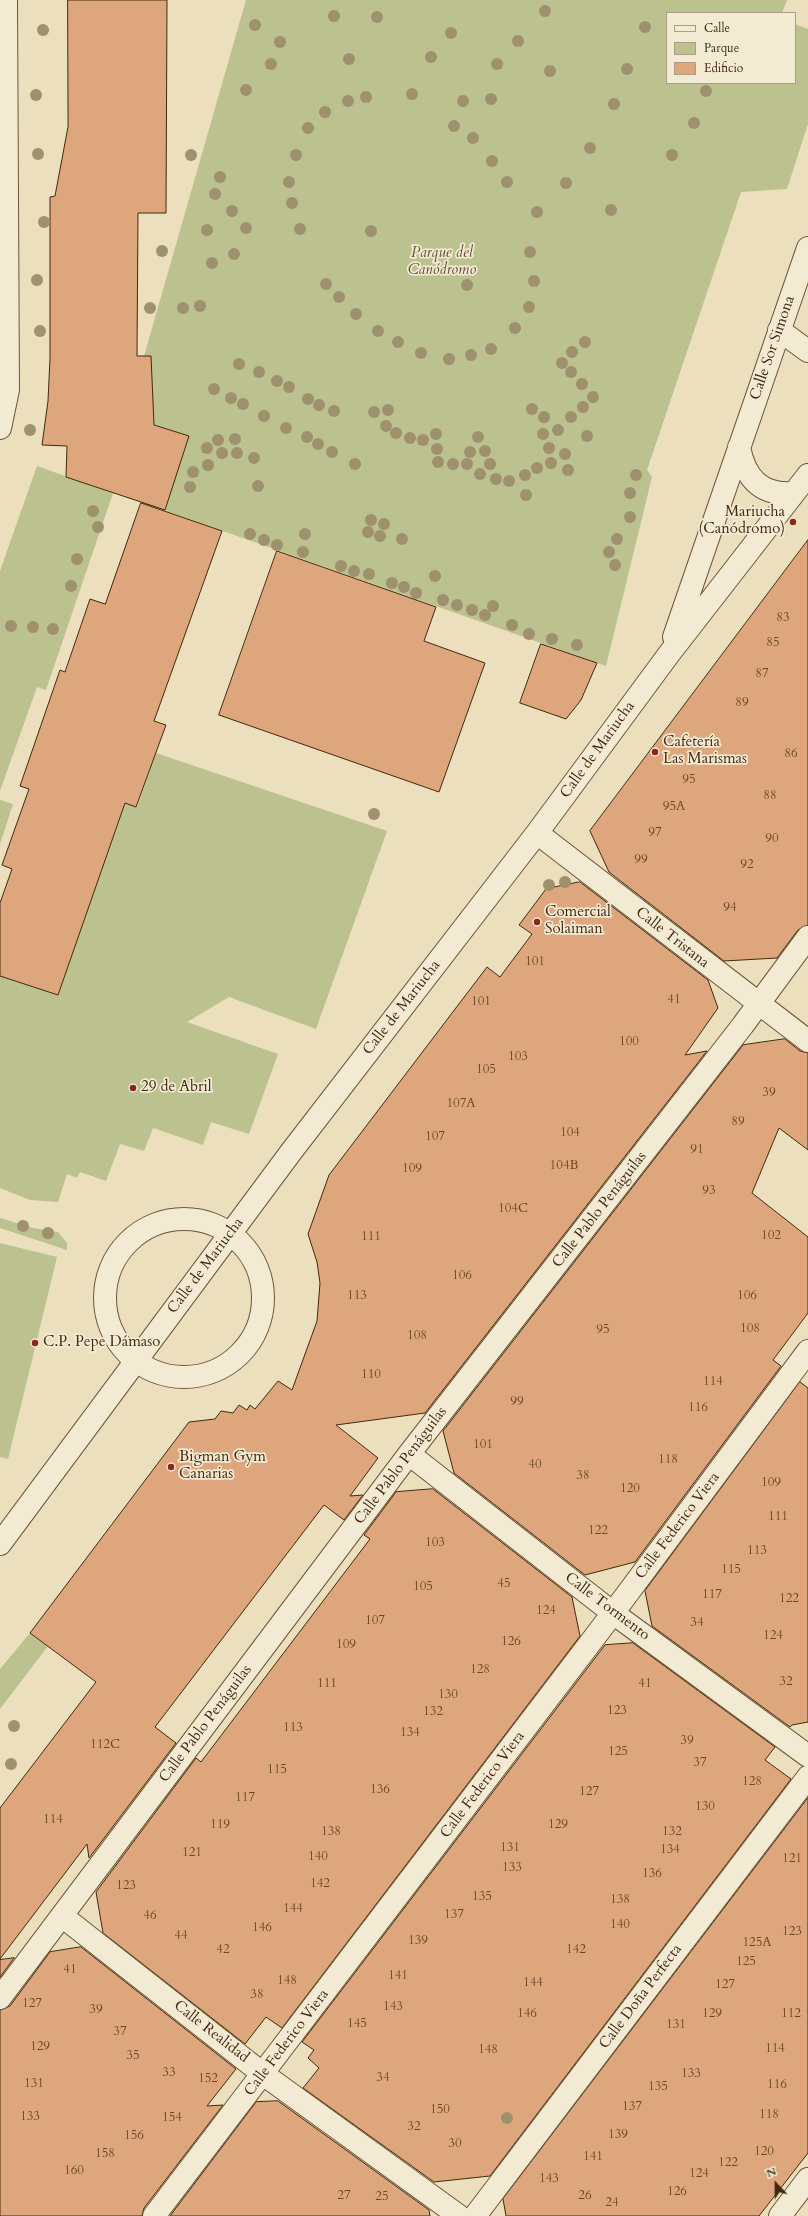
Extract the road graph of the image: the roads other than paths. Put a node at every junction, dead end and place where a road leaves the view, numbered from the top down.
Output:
1 (6, 0) edge
2 (808, 248) edge
3 (779, 330) junction
4 (808, 351) edge
5 (0, 428) edge
6 (739, 447) junction
7 (808, 475) edge
8 (794, 493) junction
9 (669, 654) junction
10 (537, 833) junction
11 (808, 937) edge
12 (758, 1005) junction
13 (808, 1041) edge
14 (231, 1233) junction
15 (808, 1351) edge
16 (135, 1361) junction
17 (410, 1454) junction
18 (0, 1544) edge
19 (613, 1613) junction
20 (808, 1756) edge
21 (808, 1777) edge
22 (62, 1916) junction
23 (0, 1998) edge
24 (263, 2074) junction
25 (808, 2179) edge
26 (154, 2216) edge
27 (459, 2216) edge
28 (475, 2216) edge
29 (780, 2216) edge

1 - 5 street
2 - 3 street, Calle Sor Simona
3 - 4 street
3 - 6 street, Calle Sor Simona
6 - 8 street
6 - 9 street, Calle Sor Simona
7 - 8 street, Calle de Mariucha
8 - 9 street, Calle de Mariucha
9 - 10 street, Calle de Mariucha
10 - 12 street, Calle Tristana
10 - 14 street, Calle de Mariucha
11 - 12 street, Calle Pablo Penáguilas
12 - 13 street, Calle Tristana
12 - 17 street, Calle Pablo Penáguilas
14 - 16 street, Calle de Mariucha
14 - 16 street
14 - 16 street
15 - 19 street, Calle Federico Viera
16 - 18 street, Calle de Mariucha
17 - 19 street, Calle Tormento
17 - 22 street, Calle Pablo Penáguilas
19 - 20 street, Calle Tormento
19 - 24 street, Calle Federico Viera
21 - 28 street, Calle Doña Perfecta
22 - 23 street, Calle Pablo Penáguilas
22 - 24 street, Calle Realidad
24 - 26 street, Calle Federico Viera
24 - 27 street, Calle Realidad
25 - 29 street

